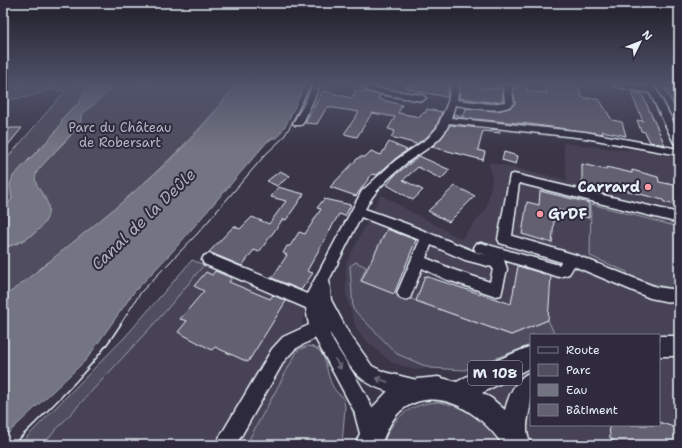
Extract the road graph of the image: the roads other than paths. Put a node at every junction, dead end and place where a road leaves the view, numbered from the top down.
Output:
1 (306, 106) edge
2 (451, 106) edge
3 (488, 106) edge
4 (507, 106) edge
5 (660, 106) edge
6 (446, 120) junction
7 (298, 123) dead end
8 (679, 142) edge
9 (679, 152) edge
10 (357, 212) junction
11 (679, 218) edge
12 (427, 238) junction
13 (481, 248) dead end
14 (497, 257) junction
15 (209, 260) dead end
16 (418, 260) junction
17 (571, 260) junction
18 (326, 272) junction
19 (405, 293) dead end
20 (679, 297) edge
21 (313, 304) junction
22 (327, 326) junction
23 (660, 346) edge
24 (679, 346) edge
25 (530, 356) edge
26 (530, 384) edge
27 (420, 389) junction
28 (459, 393) junction
29 (369, 442) edge
30 (516, 442) edge
31 (225, 445) edge

1 - 7 street
2 - 6 street
3 - 4 street
5 - 8 street
6 - 9 street
6 - 10 street
10 - 12 street
10 - 18 street
11 - 17 street
12 - 14 street
12 - 16 street
13 - 14 street
14 - 16 street
14 - 17 street
15 - 21 street
16 - 19 street
17 - 20 street
18 - 21 street
18 - 22 street
21 - 22 street
27 -> 22 street
22 -> 29 street
22 - 31 street
23 - 24 main road
25 - 28 main road, M 108
26 - 30 main road, M 108
27 - 28 main road
27 - 29 main road
28 - 30 main road

